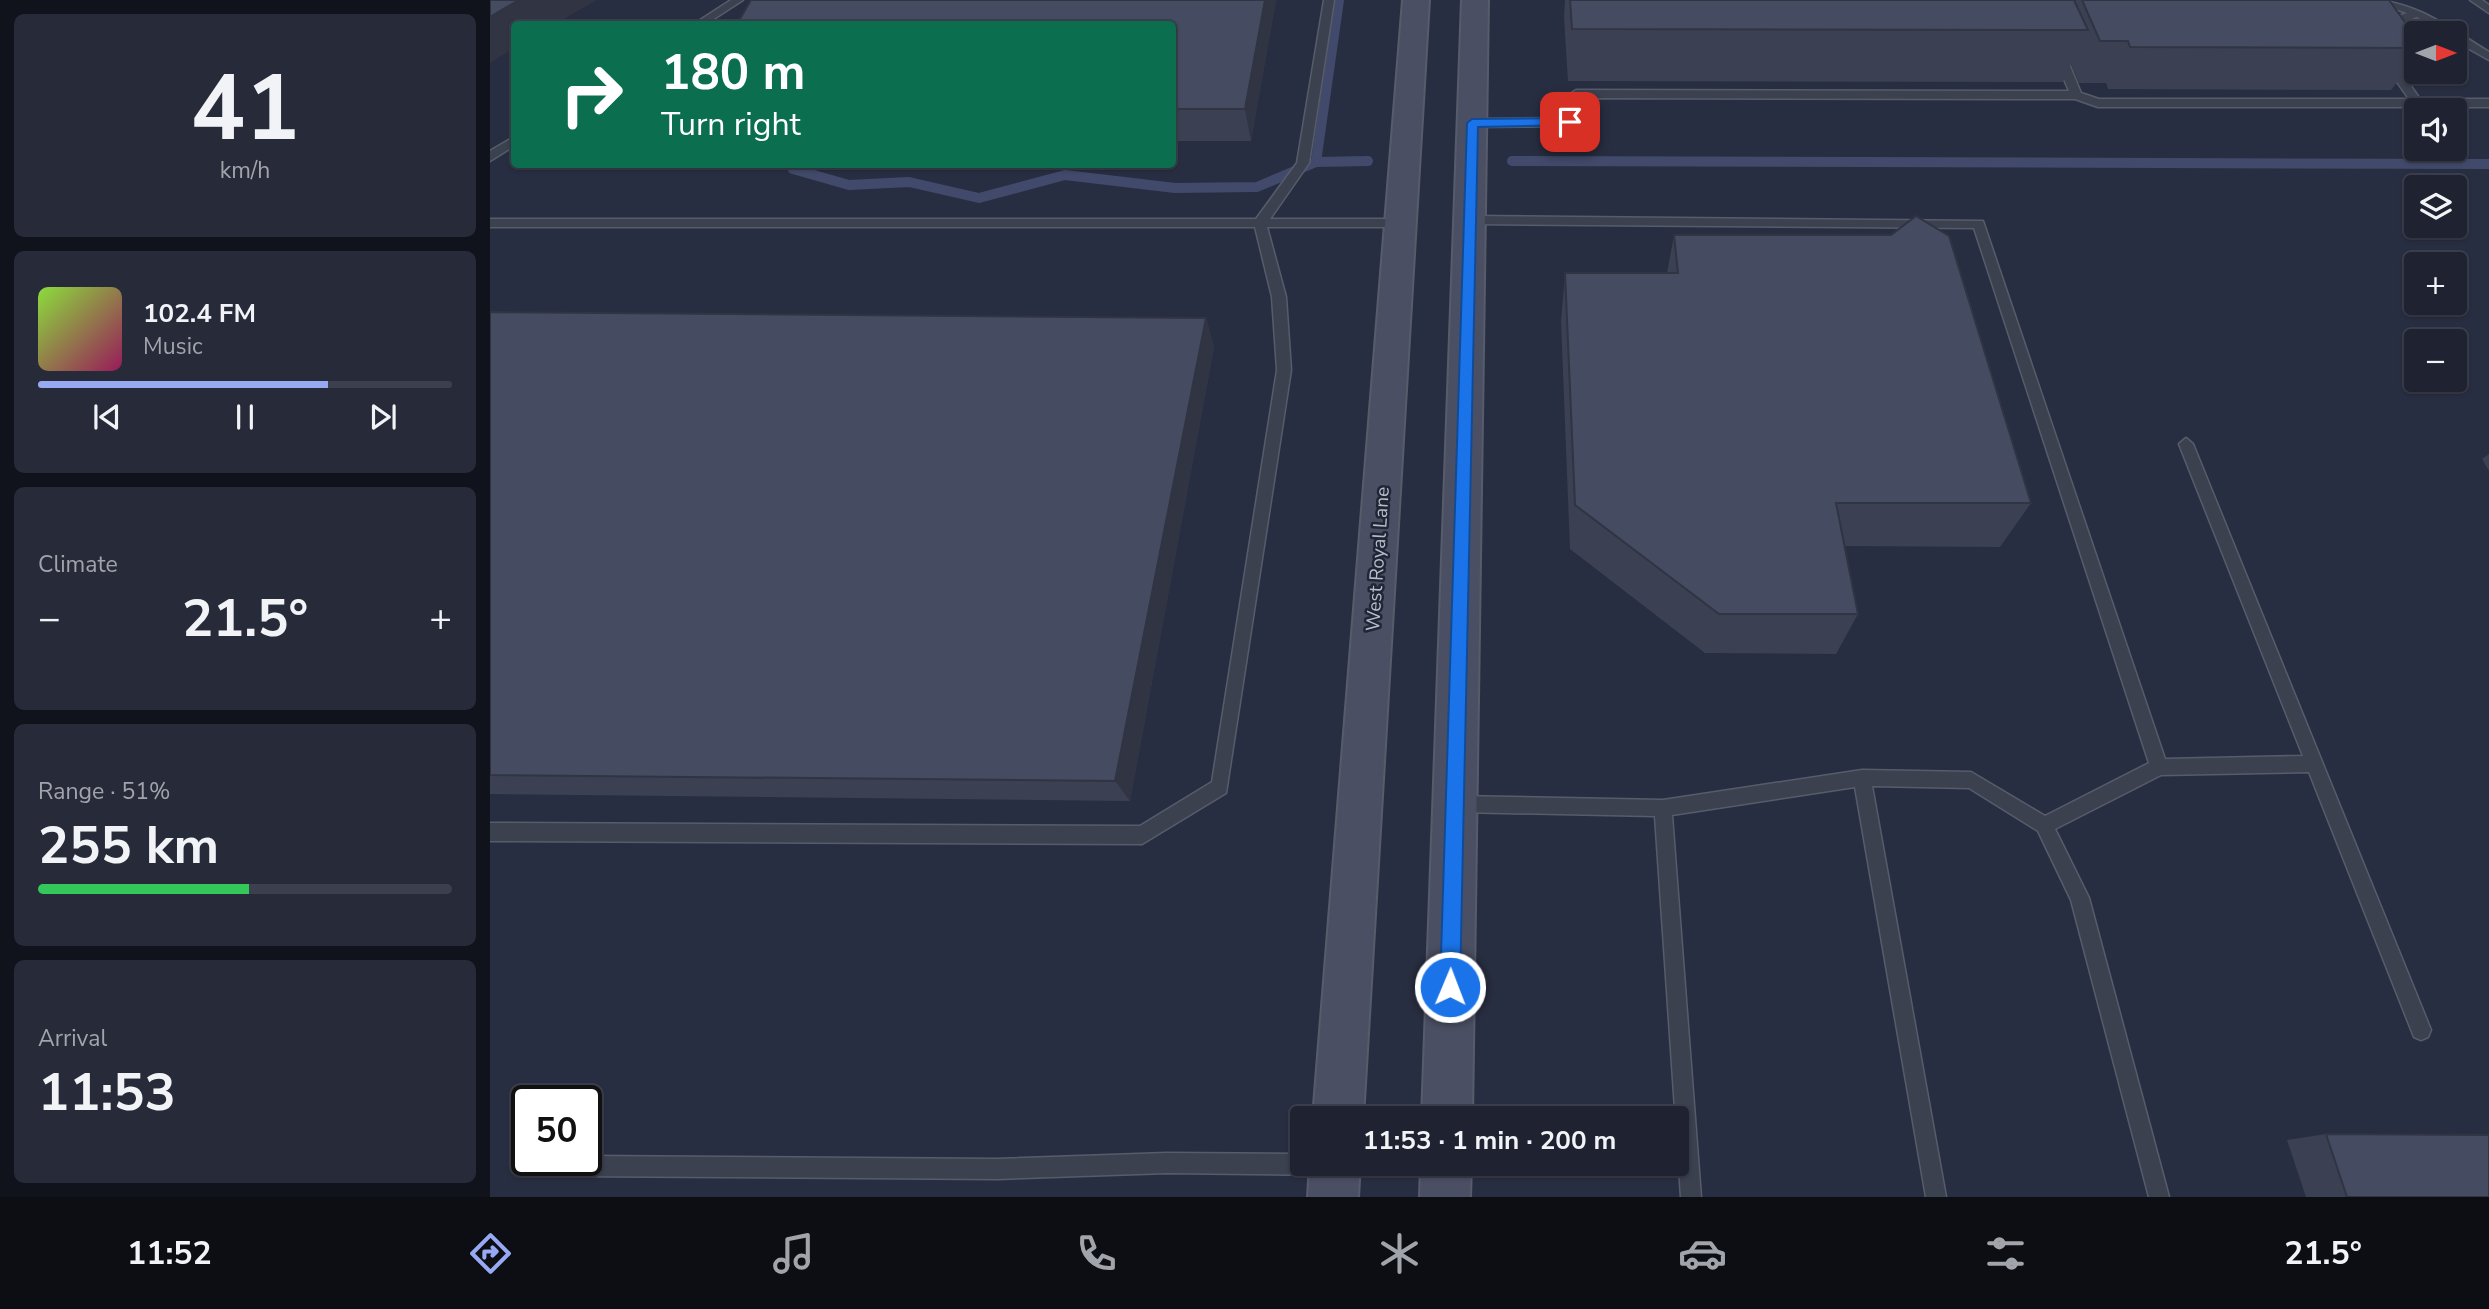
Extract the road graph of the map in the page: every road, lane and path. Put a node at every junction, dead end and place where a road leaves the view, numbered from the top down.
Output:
1 (738, 0) edge
2 (1329, 0) edge
3 (1416, 0) edge
4 (1475, 0) edge
5 (2374, 0) edge
6 (2475, 0) edge
7 (2489, 10) edge
8 (2418, 13) junction
9 (704, 21) edge
10 (2431, 21) edge
11 (2368, 31) edge
12 (2468, 44) edge
13 (2056, 48) edge
14 (2382, 51) edge
15 (2489, 57) edge
16 (2076, 95) junction
17 (2414, 98) edge
18 (2404, 103) edge
19 (2467, 103) edge
20 (2489, 103) edge
21 (1472, 123) junction
22 (511, 144) edge
23 (490, 157) edge
24 (1470, 220) junction
25 (490, 223) edge
26 (1260, 223) junction
27 (1400, 223) junction
28 (2186, 443) dead end
29 (2315, 764) junction
30 (2159, 766) junction
31 (1862, 778) junction
32 (1455, 804) junction
33 (1663, 808) junction
34 (2044, 825) junction
35 (490, 832) edge
36 (2421, 1030) dead end
37 (1339, 1106) edge
38 (1447, 1106) edge
39 (1290, 1162) edge
40 (602, 1166) edge
41 (1446, 1176) edge
42 (1445, 1197) edge
43 (1692, 1197) edge
44 (1936, 1197) edge
45 (2159, 1197) edge

1 - 9 lane
2 - 26 lane
3 - 27 main road, West Royal Lane
4 - 21 main road
5 - 8 lane
6 - 7 lane
8 - 10 lane
8 - 11 lane
12 - 15 lane
13 - 16 lane
14 - 17 lane
16 - 18 lane
16 - 21 lane
19 - 20 lane
21 - 24 main road
22 - 23 lane
24 - 30 lane
24 - 32 main road
25 - 26 lane
26 - 27 lane
26 - 35 lane
27 - 37 main road, West Royal Lane
28 - 29 lane
29 - 30 lane
29 - 36 lane
30 - 34 lane
31 - 33 lane
31 - 34 lane
31 - 44 lane
32 - 33 lane
32 - 38 main road
33 - 43 lane
34 - 45 lane
39 - 40 lane
41 - 42 main road

